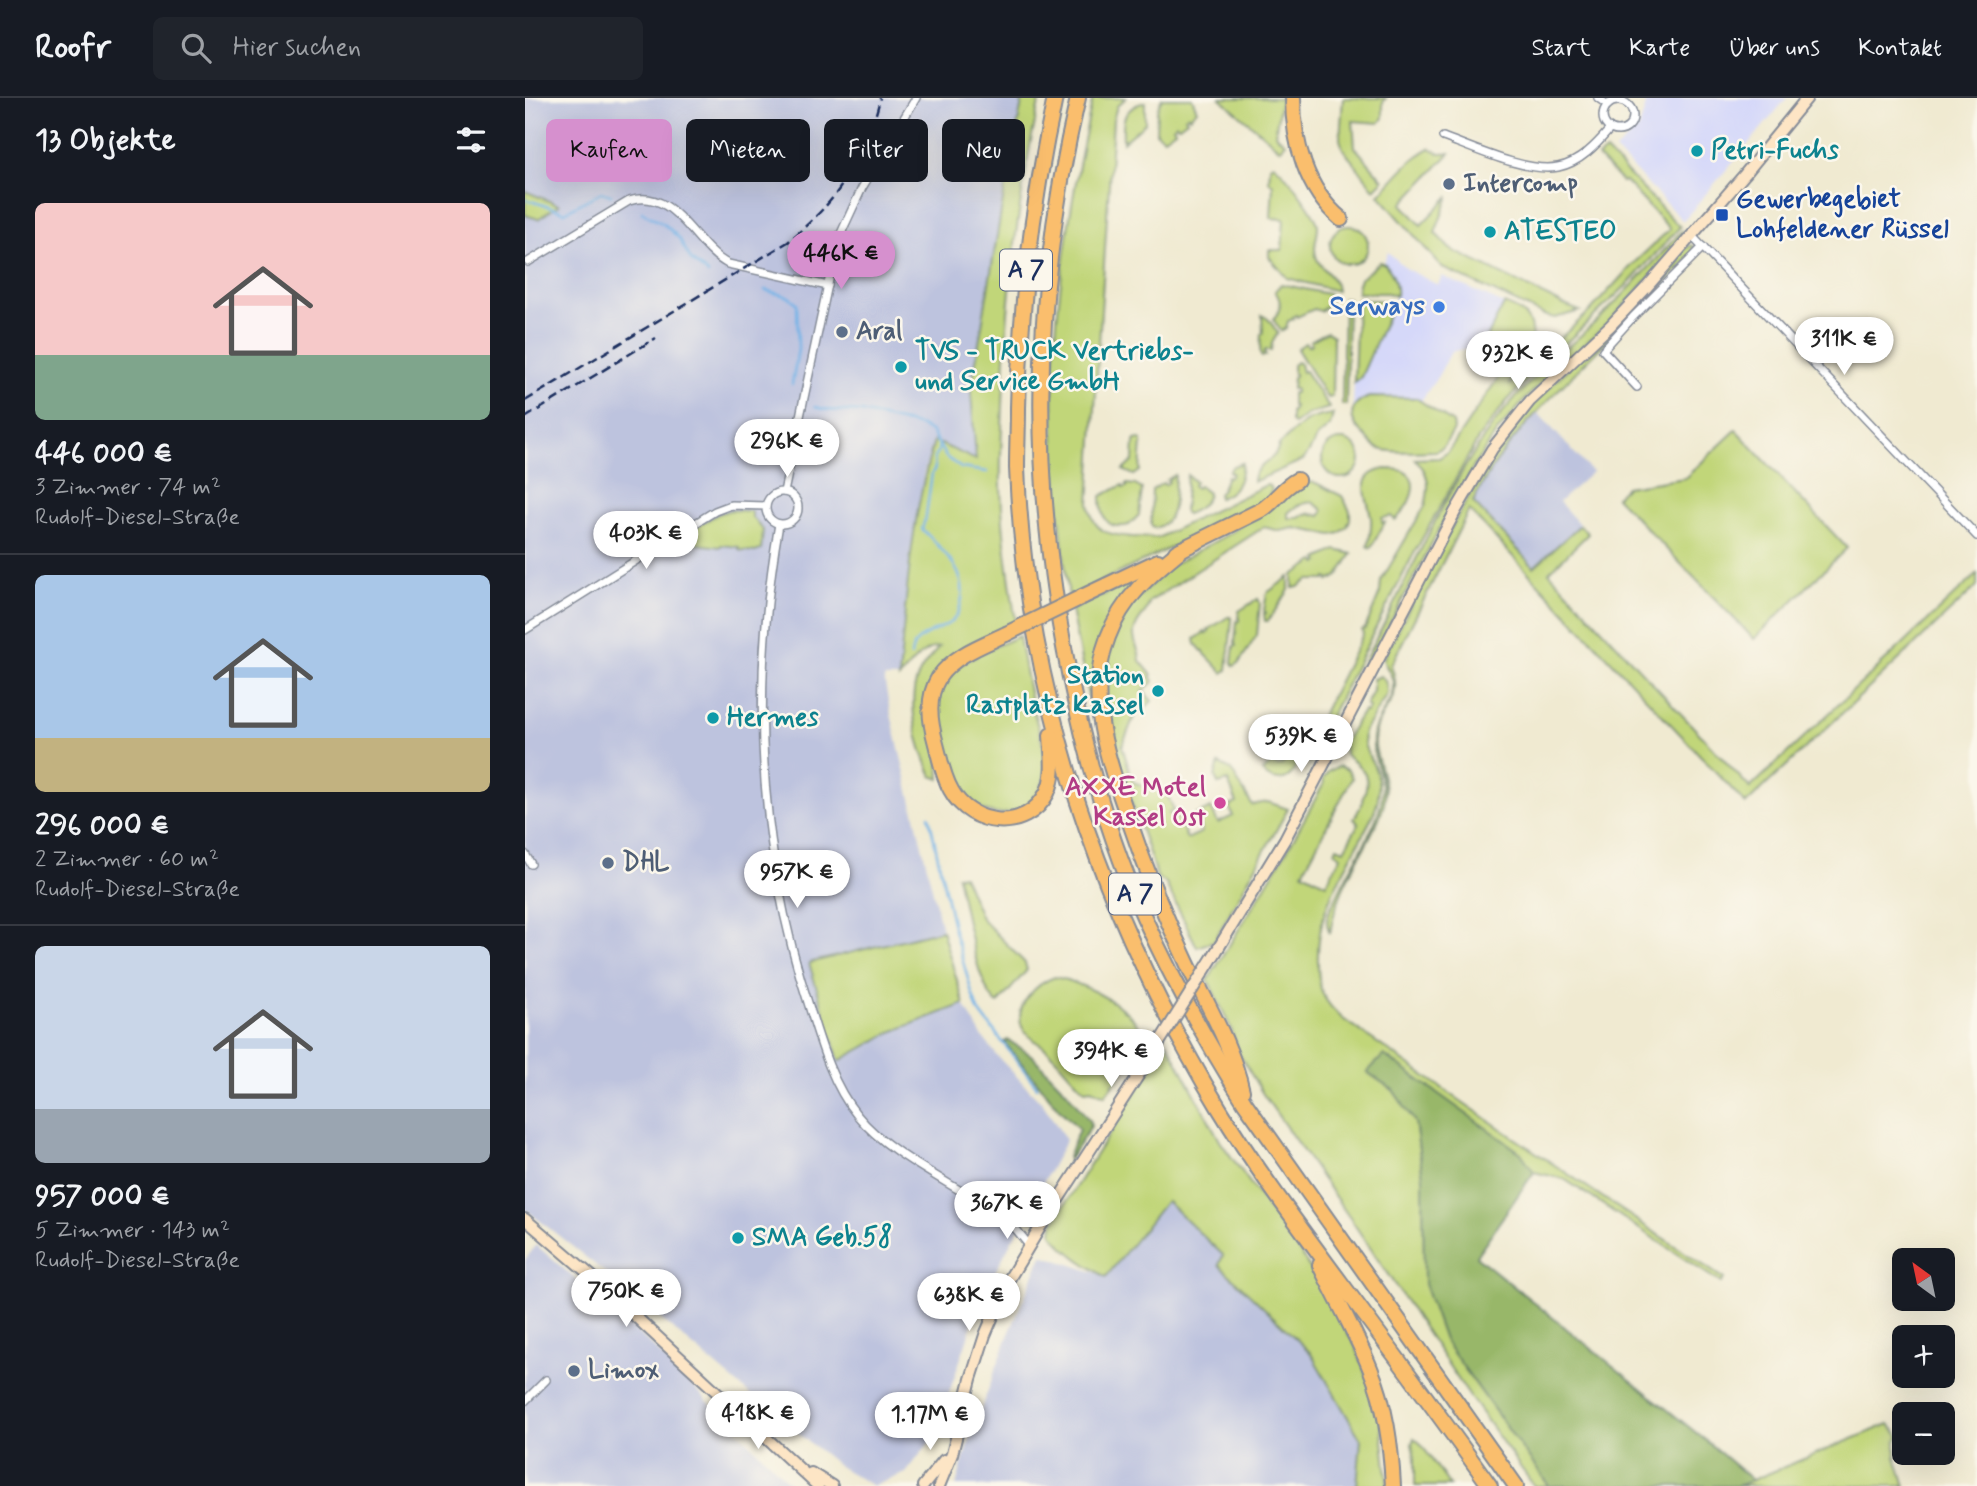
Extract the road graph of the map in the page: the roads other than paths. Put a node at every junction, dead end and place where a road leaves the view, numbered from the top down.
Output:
1 (916, 98) edge
2 (1055, 98) edge
3 (1078, 98) edge
4 (1293, 98) edge
5 (1598, 98) edge
6 (1635, 98) edge
7 (1807, 98) edge
8 (1608, 105) junction
9 (1629, 106) junction
10 (1610, 129) junction
11 (1443, 137) dead end
12 (1341, 219) dead end
13 (1692, 236) junction
14 (1703, 247) junction
15 (528, 262) dead end
16 (828, 286) junction
17 (1637, 387) dead end
18 (1297, 480) dead end
19 (784, 492) junction
20 (766, 506) junction
21 (779, 524) junction
22 (1977, 536) edge
23 (1182, 549) junction
24 (525, 630) edge
25 (1050, 706) junction
26 (525, 854) edge
27 (531, 864) dead end
28 (1245, 1103) junction
29 (1006, 1218) junction
30 (525, 1219) edge
31 (1041, 1226) junction
32 (1304, 1233) junction
33 (1029, 1245) junction
34 (546, 1380) dead end
35 (525, 1401) edge
36 (955, 1438) junction
37 (792, 1461) junction
38 (924, 1484) edge
39 (818, 1486) edge
40 (832, 1486) edge
41 (939, 1486) edge
42 (1393, 1486) edge
43 (1490, 1486) edge
44 (1516, 1486) edge

1 - 16 street
2 - 25 highway, A 7
3 - 28 highway, A 7
4 - 12 highway
5 - 8 street
6 - 9 street
7 - 13 main road
8 - 9 street
8 - 10 street
9 - 10 street
10 - 11 street
13 - 14 street
13 - 31 main road, bridge
14 - 17 street
14 - 22 street
15 - 16 street
16 - 19 street
18 - 23 highway
19 - 20 street
19 - 21 street
20 - 21 street
20 - 24 street
21 - 29 street
23 - 25 highway, bridge
23 - 28 highway
25 - 32 highway, A 7
26 - 27 street
28 - 44 highway, A 7
29 - 31 street
29 - 33 street
30 - 37 main road
31 - 33 main road
32 - 42 highway
32 - 43 highway, A 7
33 - 36 main road
34 - 35 street
36 - 38 main road
36 - 41 main road
37 - 39 main road
37 - 40 main road

